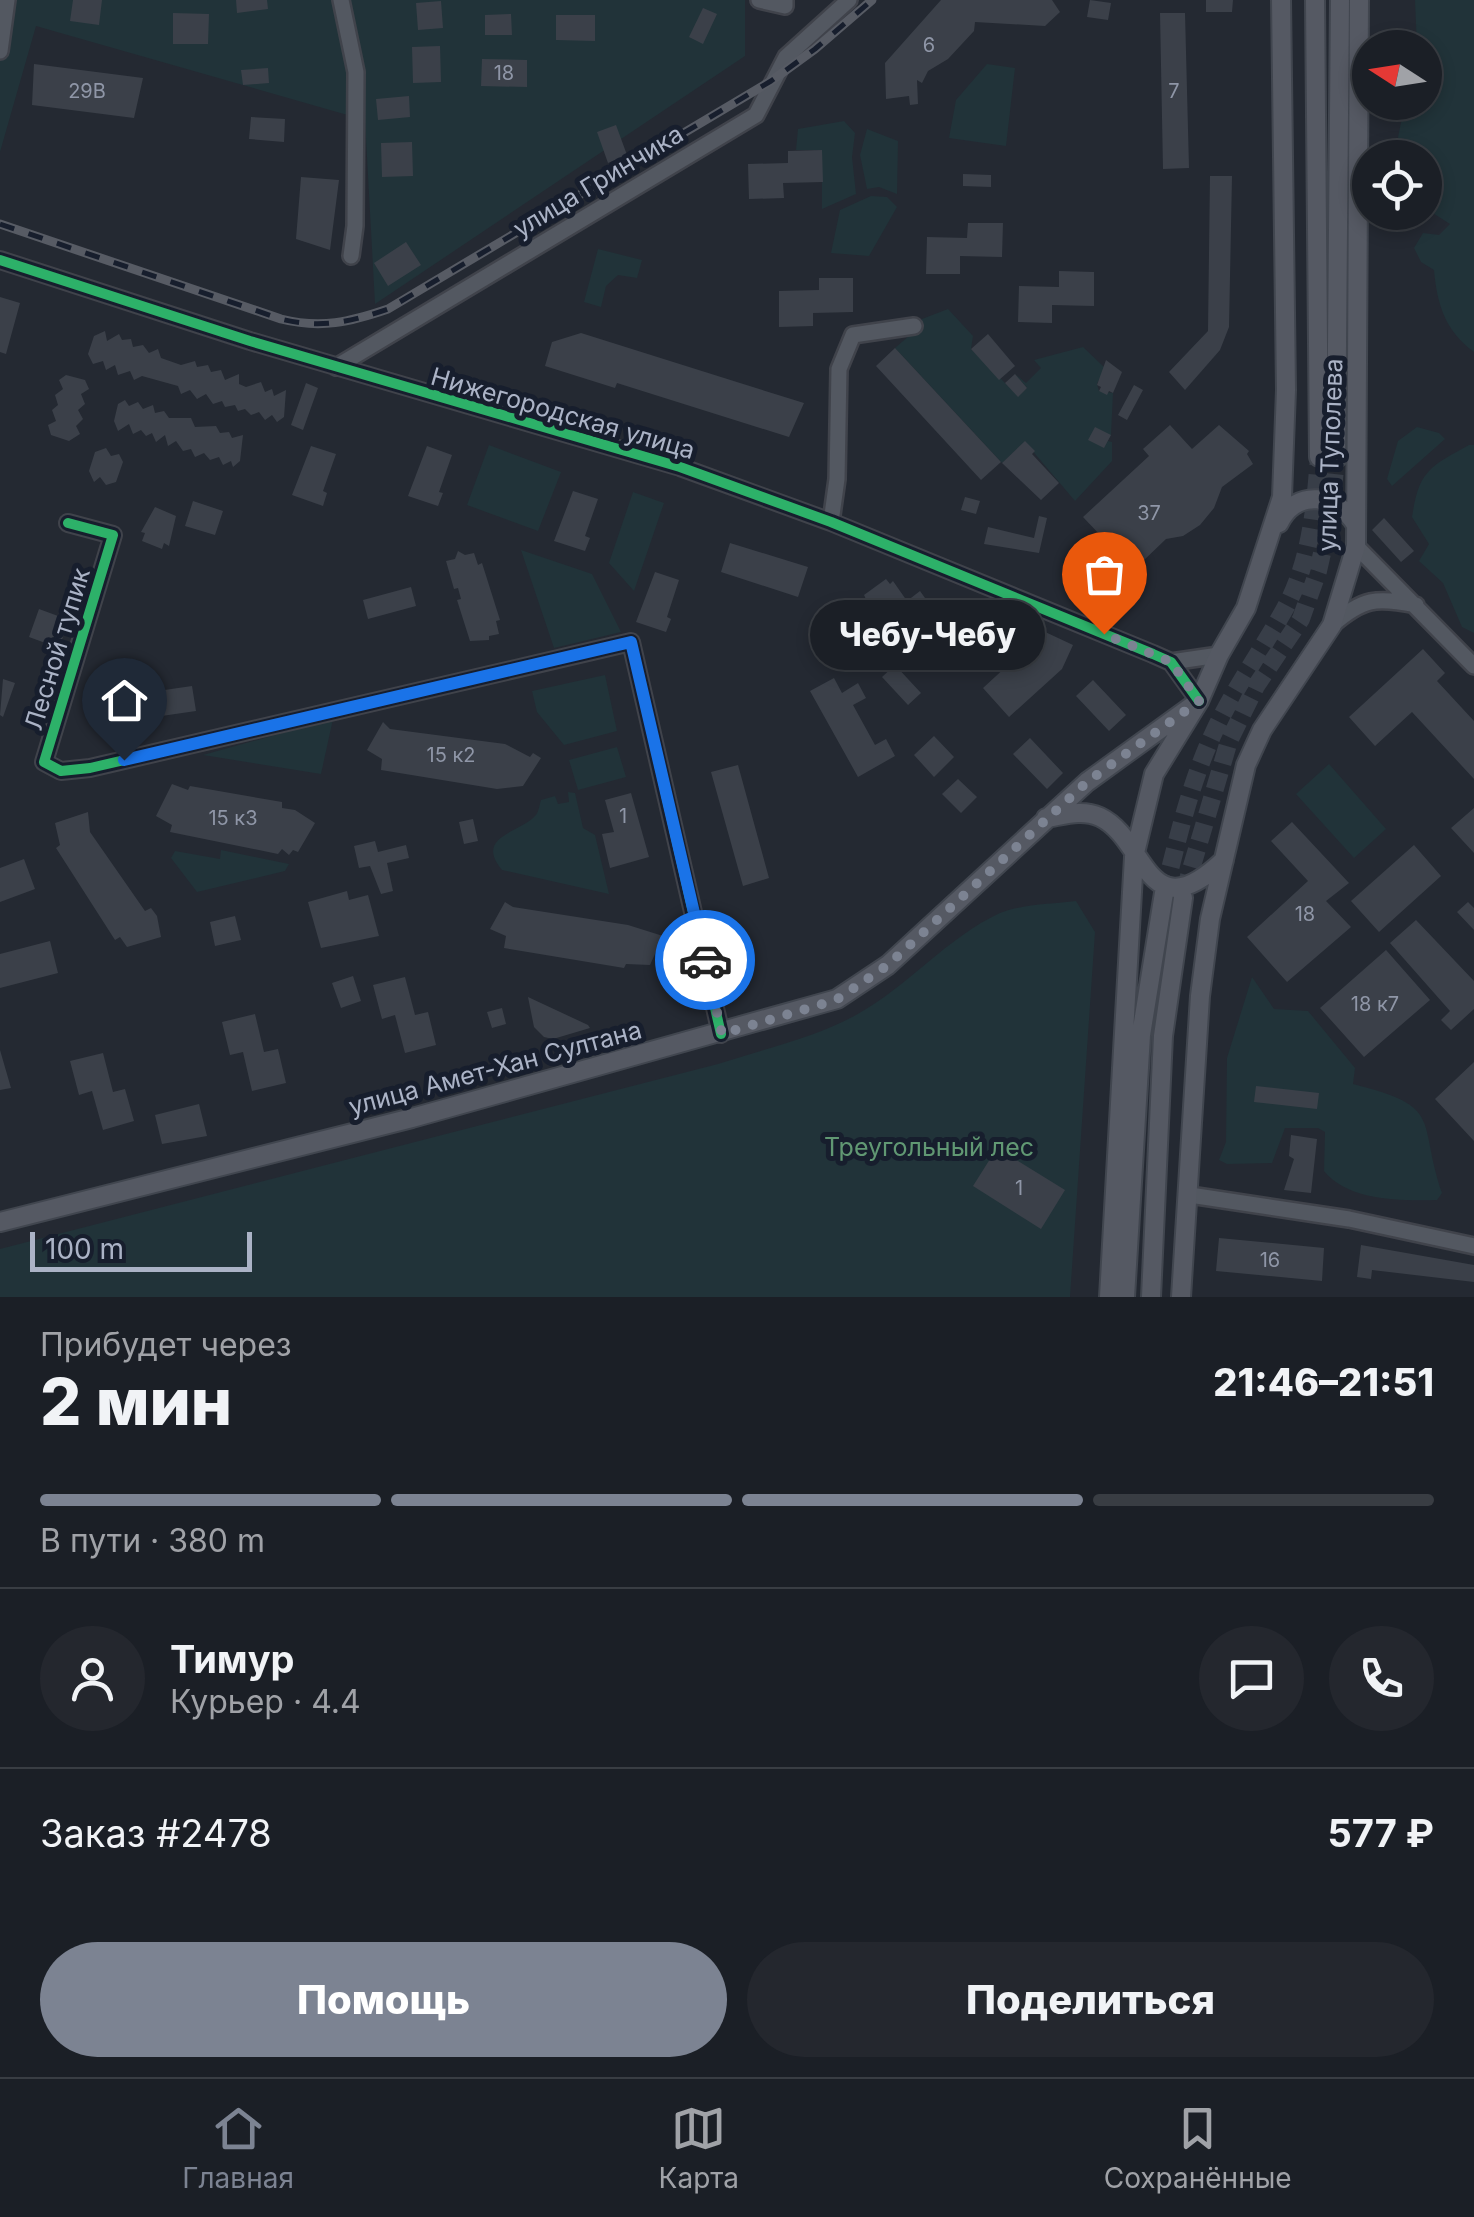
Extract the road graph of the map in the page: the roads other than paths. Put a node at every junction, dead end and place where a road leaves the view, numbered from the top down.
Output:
1 (7, 0) edge
2 (341, 0) edge
3 (759, 0) edge
4 (849, 0) edge
5 (1280, 0) edge
6 (1314, 0) edge
7 (1340, 0) edge
8 (1359, 0) edge
9 (785, 3) edge
10 (0, 51) edge
11 (351, 256) dead end
12 (0, 260) edge
13 (914, 326) dead end
14 (336, 367) junction
15 (68, 522) dead end
16 (830, 522) junction
17 (1356, 525) junction
18 (1271, 539) junction
19 (1356, 546) junction
20 (1416, 605) junction
21 (1332, 626) junction
22 (1224, 646) junction
23 (1171, 662) junction
24 (1474, 666) edge
25 (1199, 701) junction
26 (1046, 818) junction
27 (1134, 857) junction
28 (1224, 860) junction
29 (1164, 893) tunnel mouth
30 (1183, 898) tunnel mouth
31 (722, 1034) junction
32 (1190, 1195) junction
33 (0, 1222) edge
34 (1474, 1246) edge
35 (1109, 1297) edge
36 (1125, 1297) edge
37 (1151, 1297) edge
38 (1180, 1297) edge

1 - 10 street
2 - 11 street
3 - 9 street
4 - 14 street, улица Гринчика
5 - 18 main road, улица Туполева
6 - 7 main road, улица Туполева
8 - 17 main road, улица Туполева
12 - 14 street, Нижегородская улица
13 - 16 street
14 - 16 street, Нижегородская улица
15 - 31 street, Лесной тупик
16 - 23 street, Нижегородская улица
17 - 18 main road
17 - 19 main road, улица Туполева
18 - 22 main road, улица Туполева
19 - 20 street
19 - 21 main road, улица Туполева
20 - 21 street
20 - 24 street
21 - 28 main road, улица Туполева
22 - 23 street
22 - 25 main road, улица Туполева
23 - 25 street
25 - 26 main road, улица Амет-Хан Султана
25 - 27 main road
26 - 27 main road
26 - 31 main road, улица Амет-Хан Султана
27 - 28 main road
27 - 35 main road
28 - 32 main road, улица Туполева
29 - 36 main road
30 - 37 main road
31 - 33 main road, улица Амет-Хан Султана
32 - 34 street
32 - 38 main road, улица Туполева

